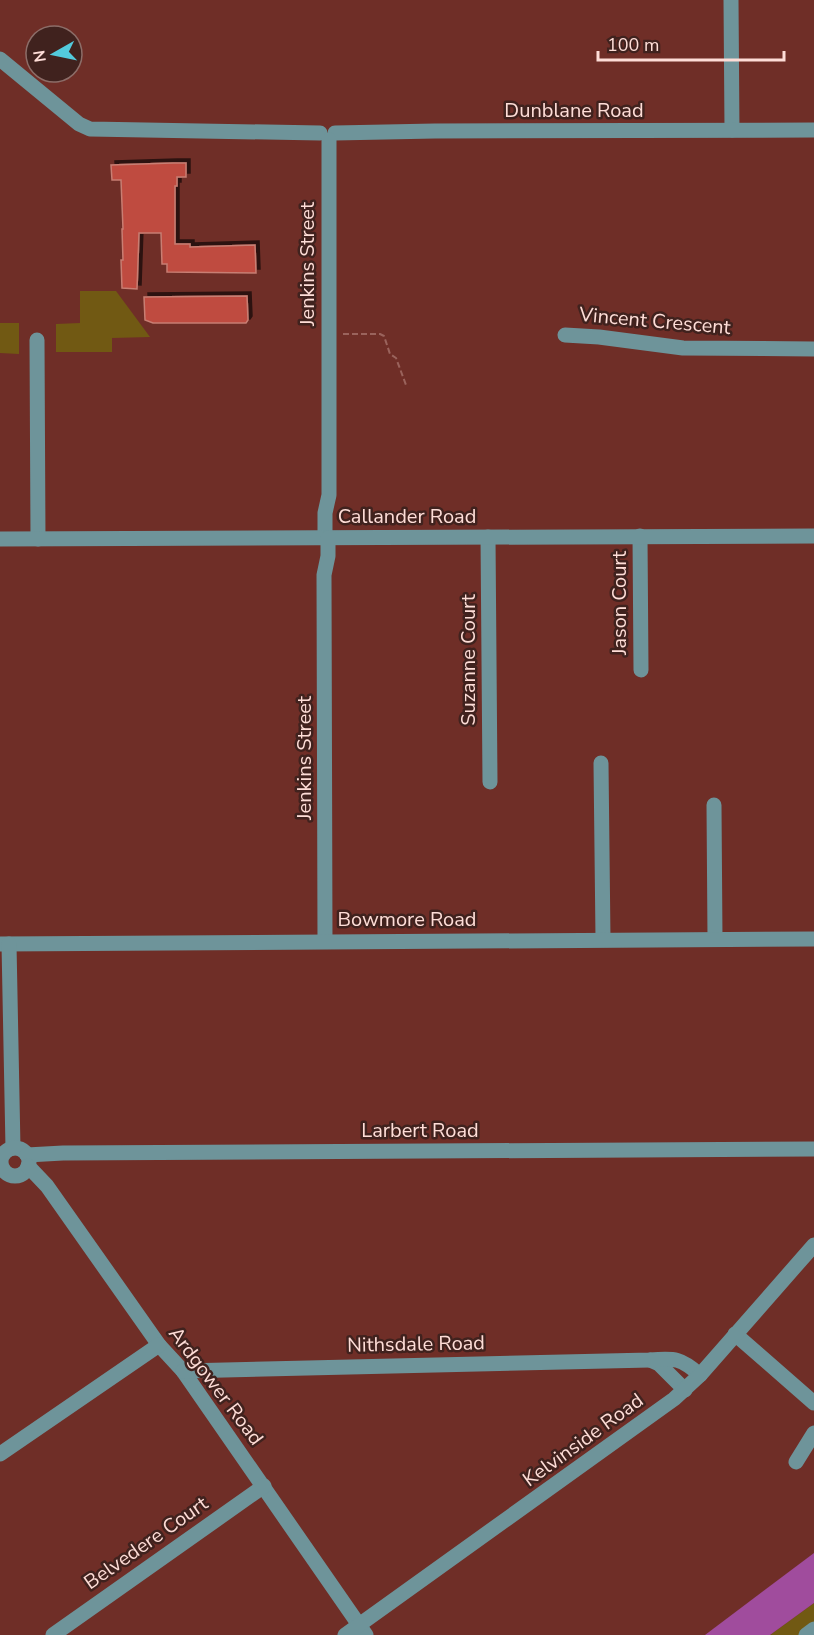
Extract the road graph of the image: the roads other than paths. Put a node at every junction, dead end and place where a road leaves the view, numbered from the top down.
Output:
1 (731, 0) edge
2 (0, 59) edge
3 (732, 130) junction
4 (814, 130) edge
5 (328, 135) junction
6 (566, 335) dead end
7 (37, 340) dead end
8 (814, 349) edge
9 (640, 536) junction
10 (814, 536) edge
11 (326, 537) junction
12 (488, 537) junction
13 (0, 539) edge
14 (38, 539) junction
15 (641, 670) dead end
16 (601, 763) dead end
17 (490, 782) dead end
18 (714, 805) dead end
19 (603, 939) junction
20 (715, 939) junction
21 (814, 939) edge
22 (325, 940) junction
23 (5, 944) edge
24 (814, 1149) edge
25 (14, 1155) edge
26 (3, 1178) edge
27 (814, 1245) edge
28 (735, 1334) junction
29 (159, 1345) junction
30 (650, 1360) junction
31 (183, 1371) junction
32 (700, 1375) junction
33 (685, 1390) junction
34 (814, 1403) edge
35 (814, 1432) edge
36 (0, 1454) edge
37 (796, 1462) dead end
38 (264, 1486) junction
39 (814, 1629) edge
40 (363, 1630) edge
41 (53, 1635) edge
42 (345, 1635) edge
43 (806, 1635) edge

1 - 3 street
2 - 5 street, Dunblane Road
3 - 4 street, Dunblane Road
3 - 5 street, Dunblane Road
5 - 11 street, Jenkins Street
6 - 8 street, Vincent Crescent
7 - 14 street
9 - 10 street, Callander Road
9 - 12 street, Callander Road
9 - 15 street, Jason Court
11 - 12 street, Callander Road
11 - 14 street, Callander Road
11 - 22 street, Jenkins Street
12 - 17 street, Suzanne Court
13 - 14 street, Callander Road
16 - 19 street
18 - 20 street
19 - 20 street, Bowmore Road
19 - 22 street, Bowmore Road
20 - 21 street, Bowmore Road
22 - 23 street, Bowmore Road
23 - 25 street
24 - 25 street, Larbert Road
25 - 26 street
25 - 26 street, Larbert Road
25 - 29 street, Ardgower Road
27 - 28 street, Kelvinside Road
28 - 32 street, Kelvinside Road
28 - 34 street
29 - 31 street, Ardgower Road
29 - 36 street
30 - 31 street, Nithsdale Road
30 - 32 street, Nithsdale Road
30 - 33 street
31 - 38 street, Ardgower Road
32 - 33 street, Kelvinside Road
33 - 40 street, Kelvinside Road
35 - 37 street
38 - 40 street, Ardgower Road
38 - 41 street, Belvedere Court
39 - 43 street
40 - 42 street, Kelvinside Road

